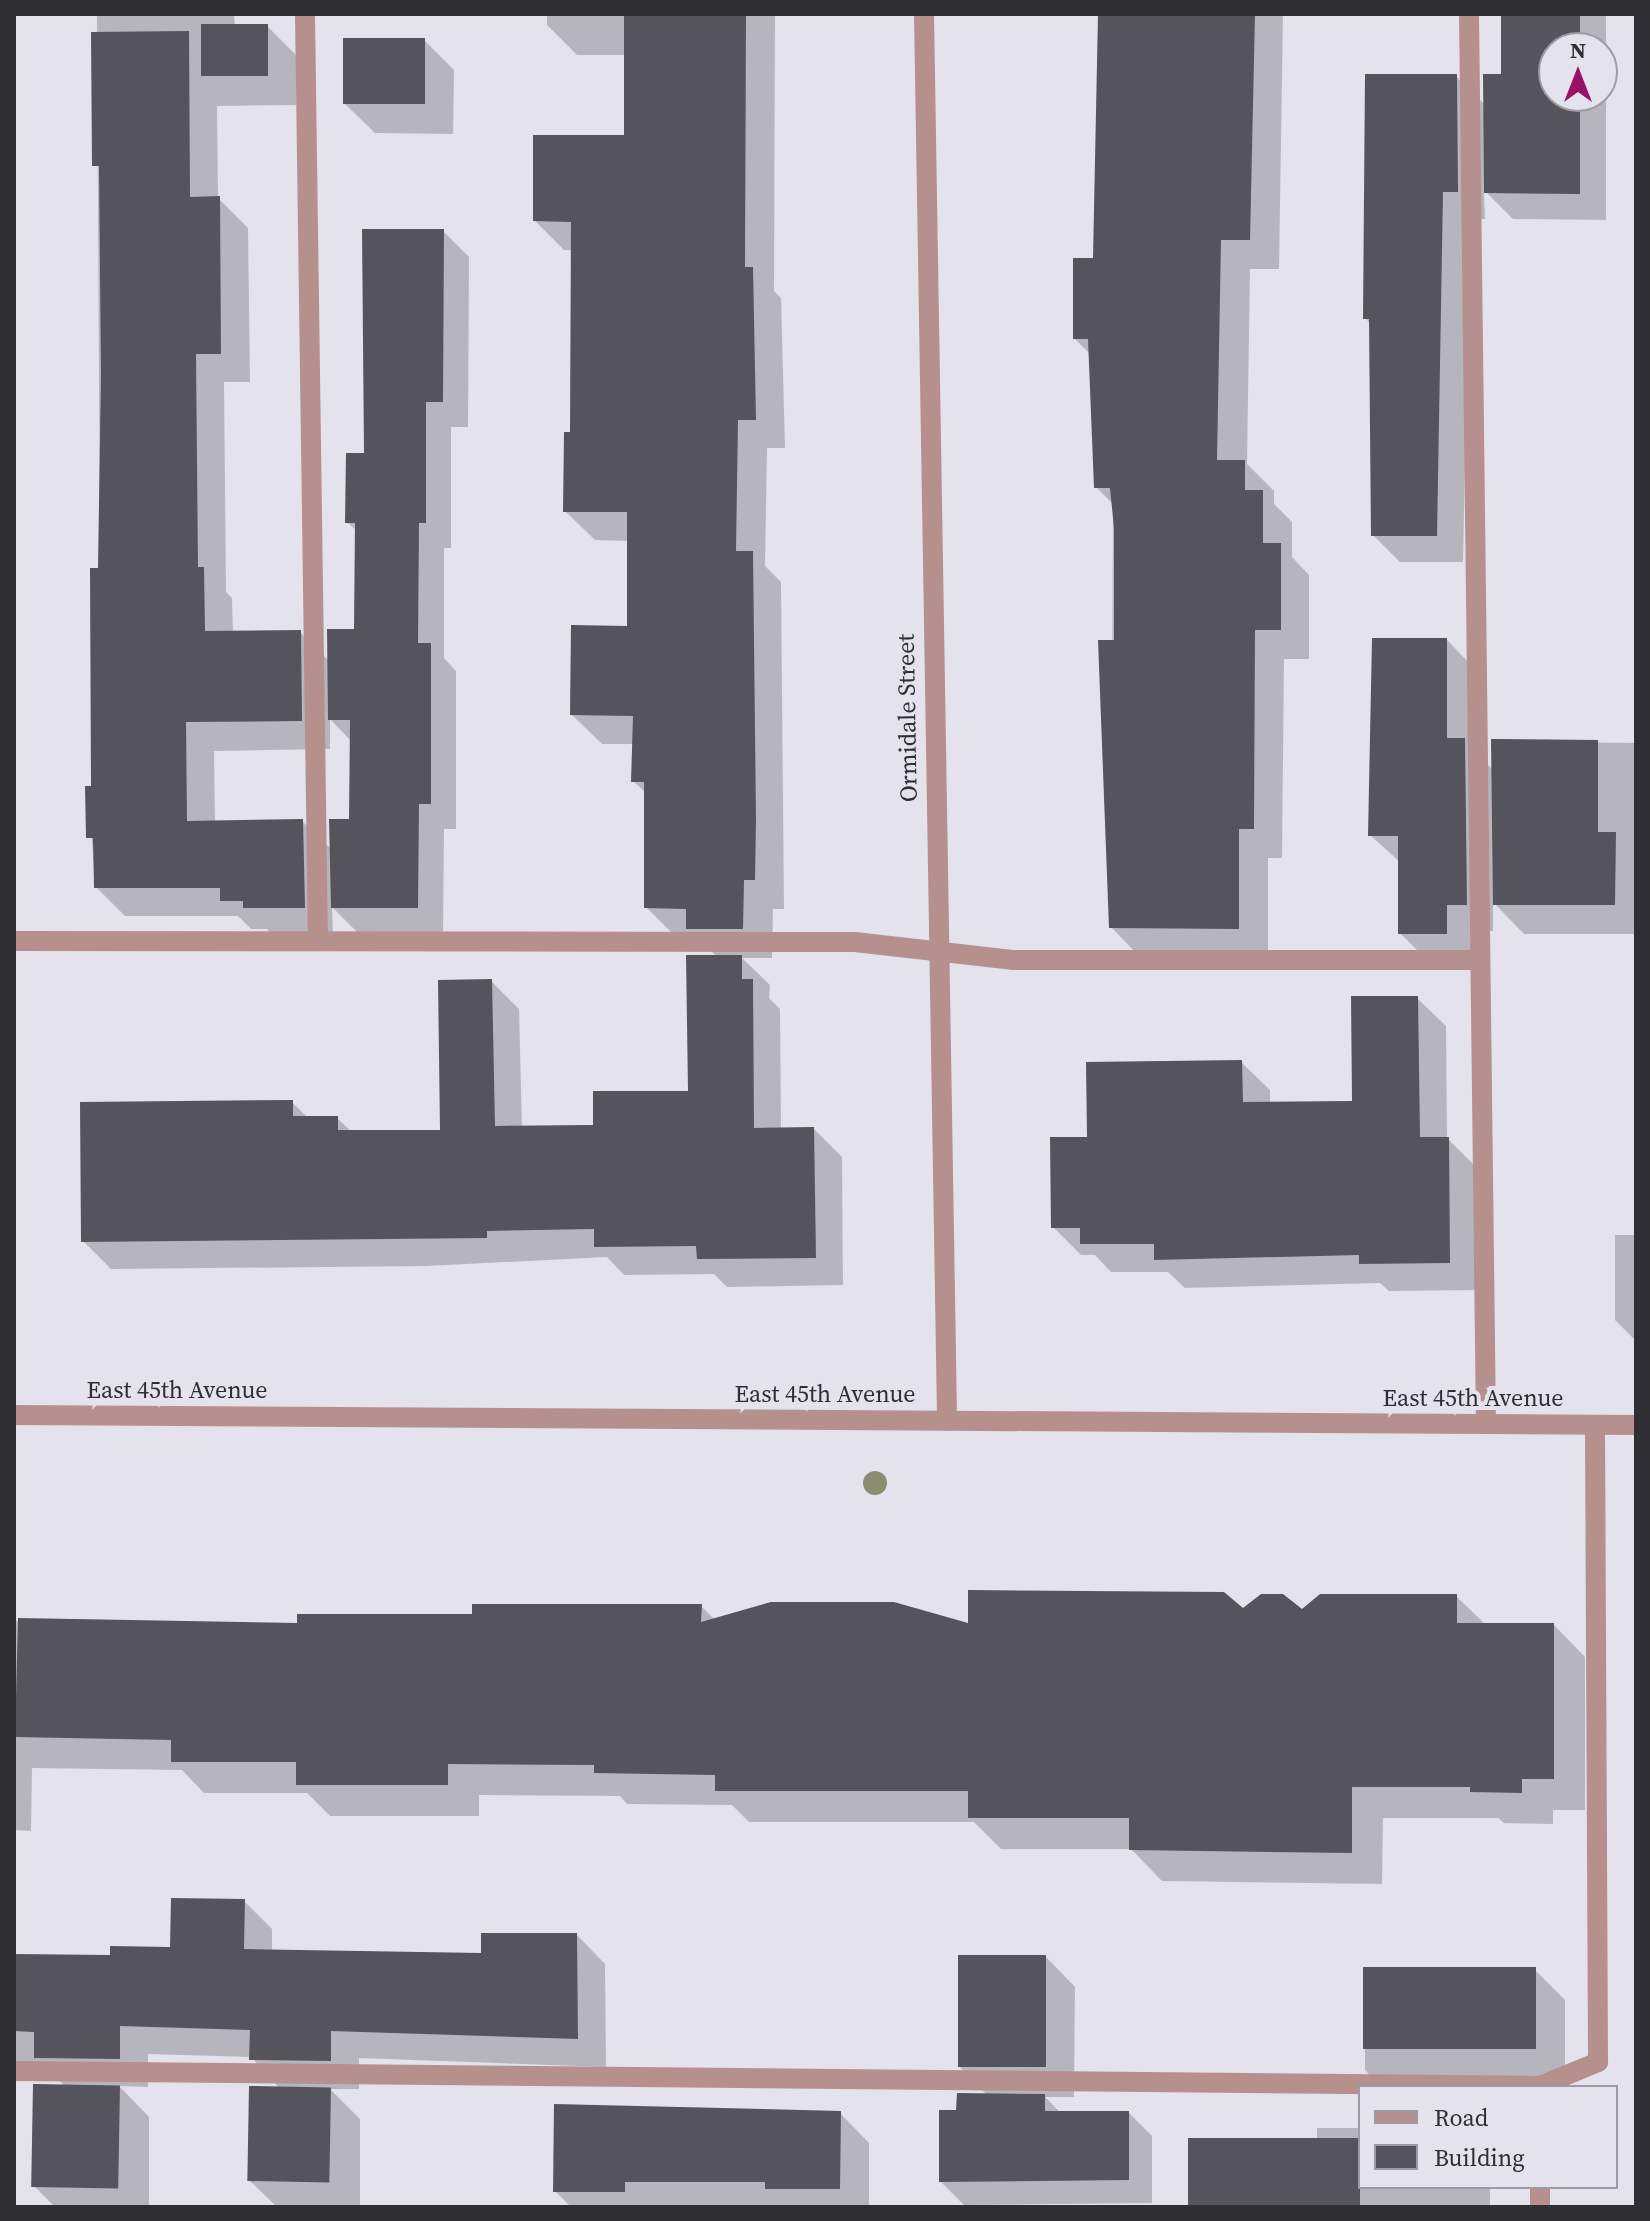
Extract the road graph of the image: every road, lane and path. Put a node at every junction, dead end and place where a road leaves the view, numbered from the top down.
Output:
1 (305, 14) edge
2 (924, 14) edge
3 (1469, 14) edge
4 (318, 940) junction
5 (14, 941) edge
6 (936, 952) junction
7 (1479, 960) junction
8 (14, 1415) edge
9 (947, 1421) junction
10 (1486, 1424) junction
11 (1595, 1425) junction
12 (1636, 1425) edge
13 (14, 2071) edge
14 (1438, 2085) edge
15 (1542, 2085) edge

1 - 4 street
2 - 6 street, Ormidale Street
3 - 7 street
4 - 5 street
4 - 6 street
6 - 7 street
6 - 9 street, Ormidale Street
7 - 10 street
8 - 9 street, East 45th Avenue
9 - 10 street, East 45th Avenue
10 - 11 street, East 45th Avenue
11 - 12 street, East 45th Avenue
11 - 15 street
13 - 14 street

